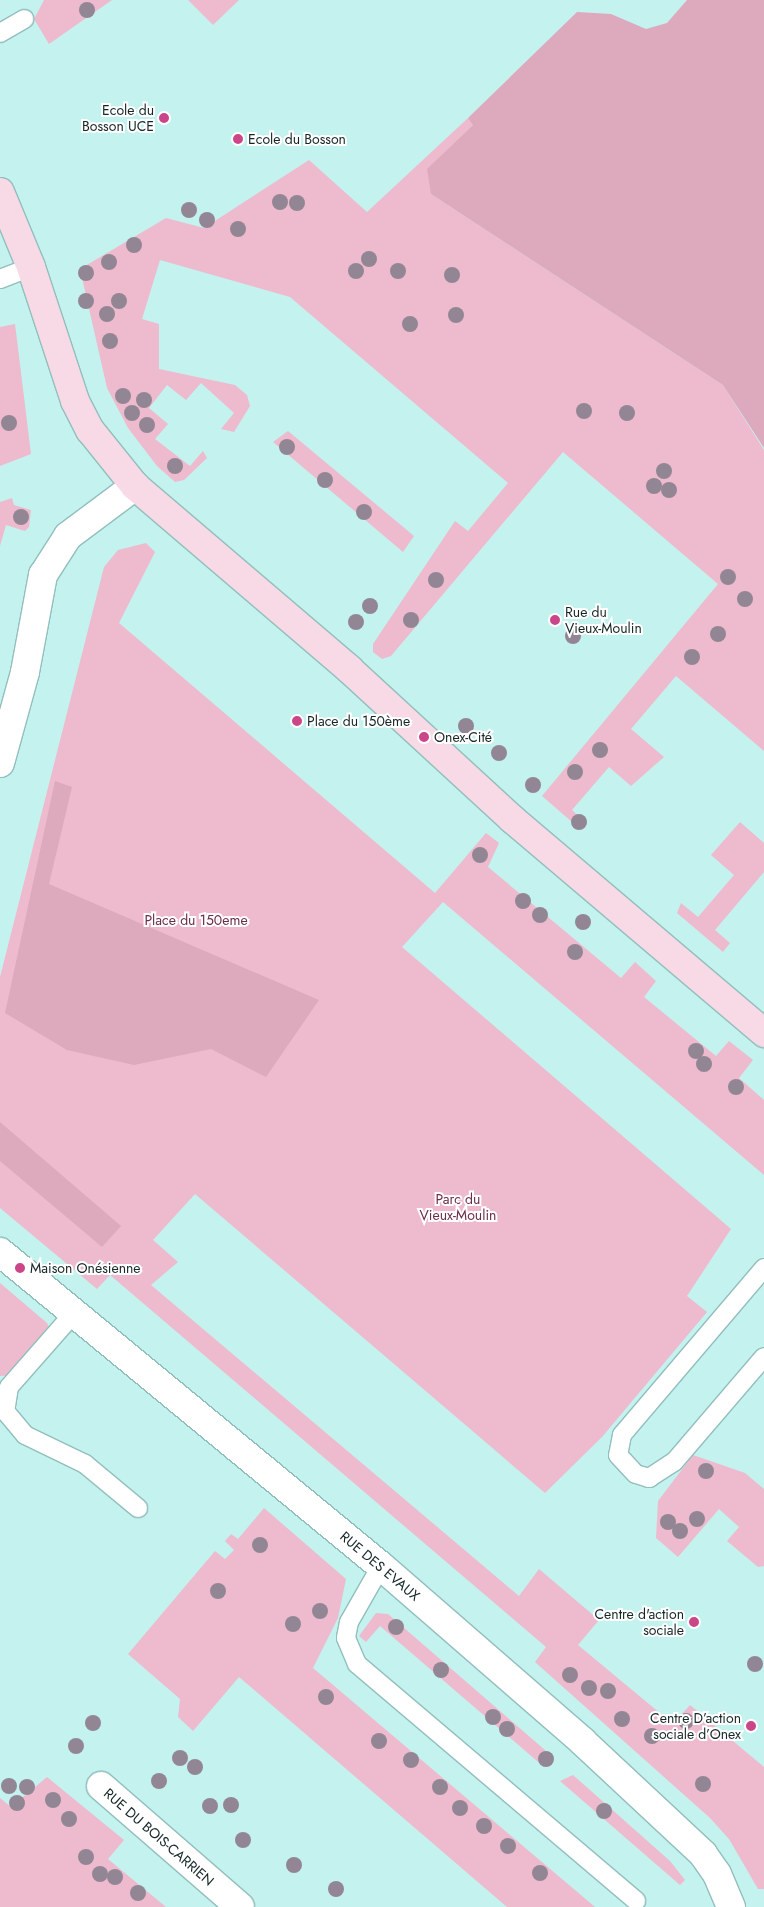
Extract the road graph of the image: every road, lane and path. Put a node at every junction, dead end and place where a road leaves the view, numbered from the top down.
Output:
1 (24, 19) dead end
2 (0, 33) edge
3 (0, 192) edge
4 (31, 267) junction
5 (0, 279) edge
6 (135, 486) junction
7 (0, 763) edge
8 (764, 1033) edge
9 (0, 1252) edge
10 (764, 1268) edge
11 (74, 1313) junction
12 (764, 1357) edge
13 (138, 1508) dead end
14 (381, 1566) junction
15 (101, 1786) dead end
16 (636, 1901) dead end
17 (240, 1907) edge
18 (730, 1907) edge

1 - 2 lane
3 - 4 street
4 - 5 lane
4 - 6 street
6 - 7 street
6 - 8 street
9 - 11 street, RUE DES EVAUX
10 - 12 lane
11 - 13 lane
11 - 14 street, RUE DES EVAUX
14 - 16 lane
14 - 18 street, RUE DES EVAUX
15 - 17 street, RUE DU BOIS-CARRIEN

